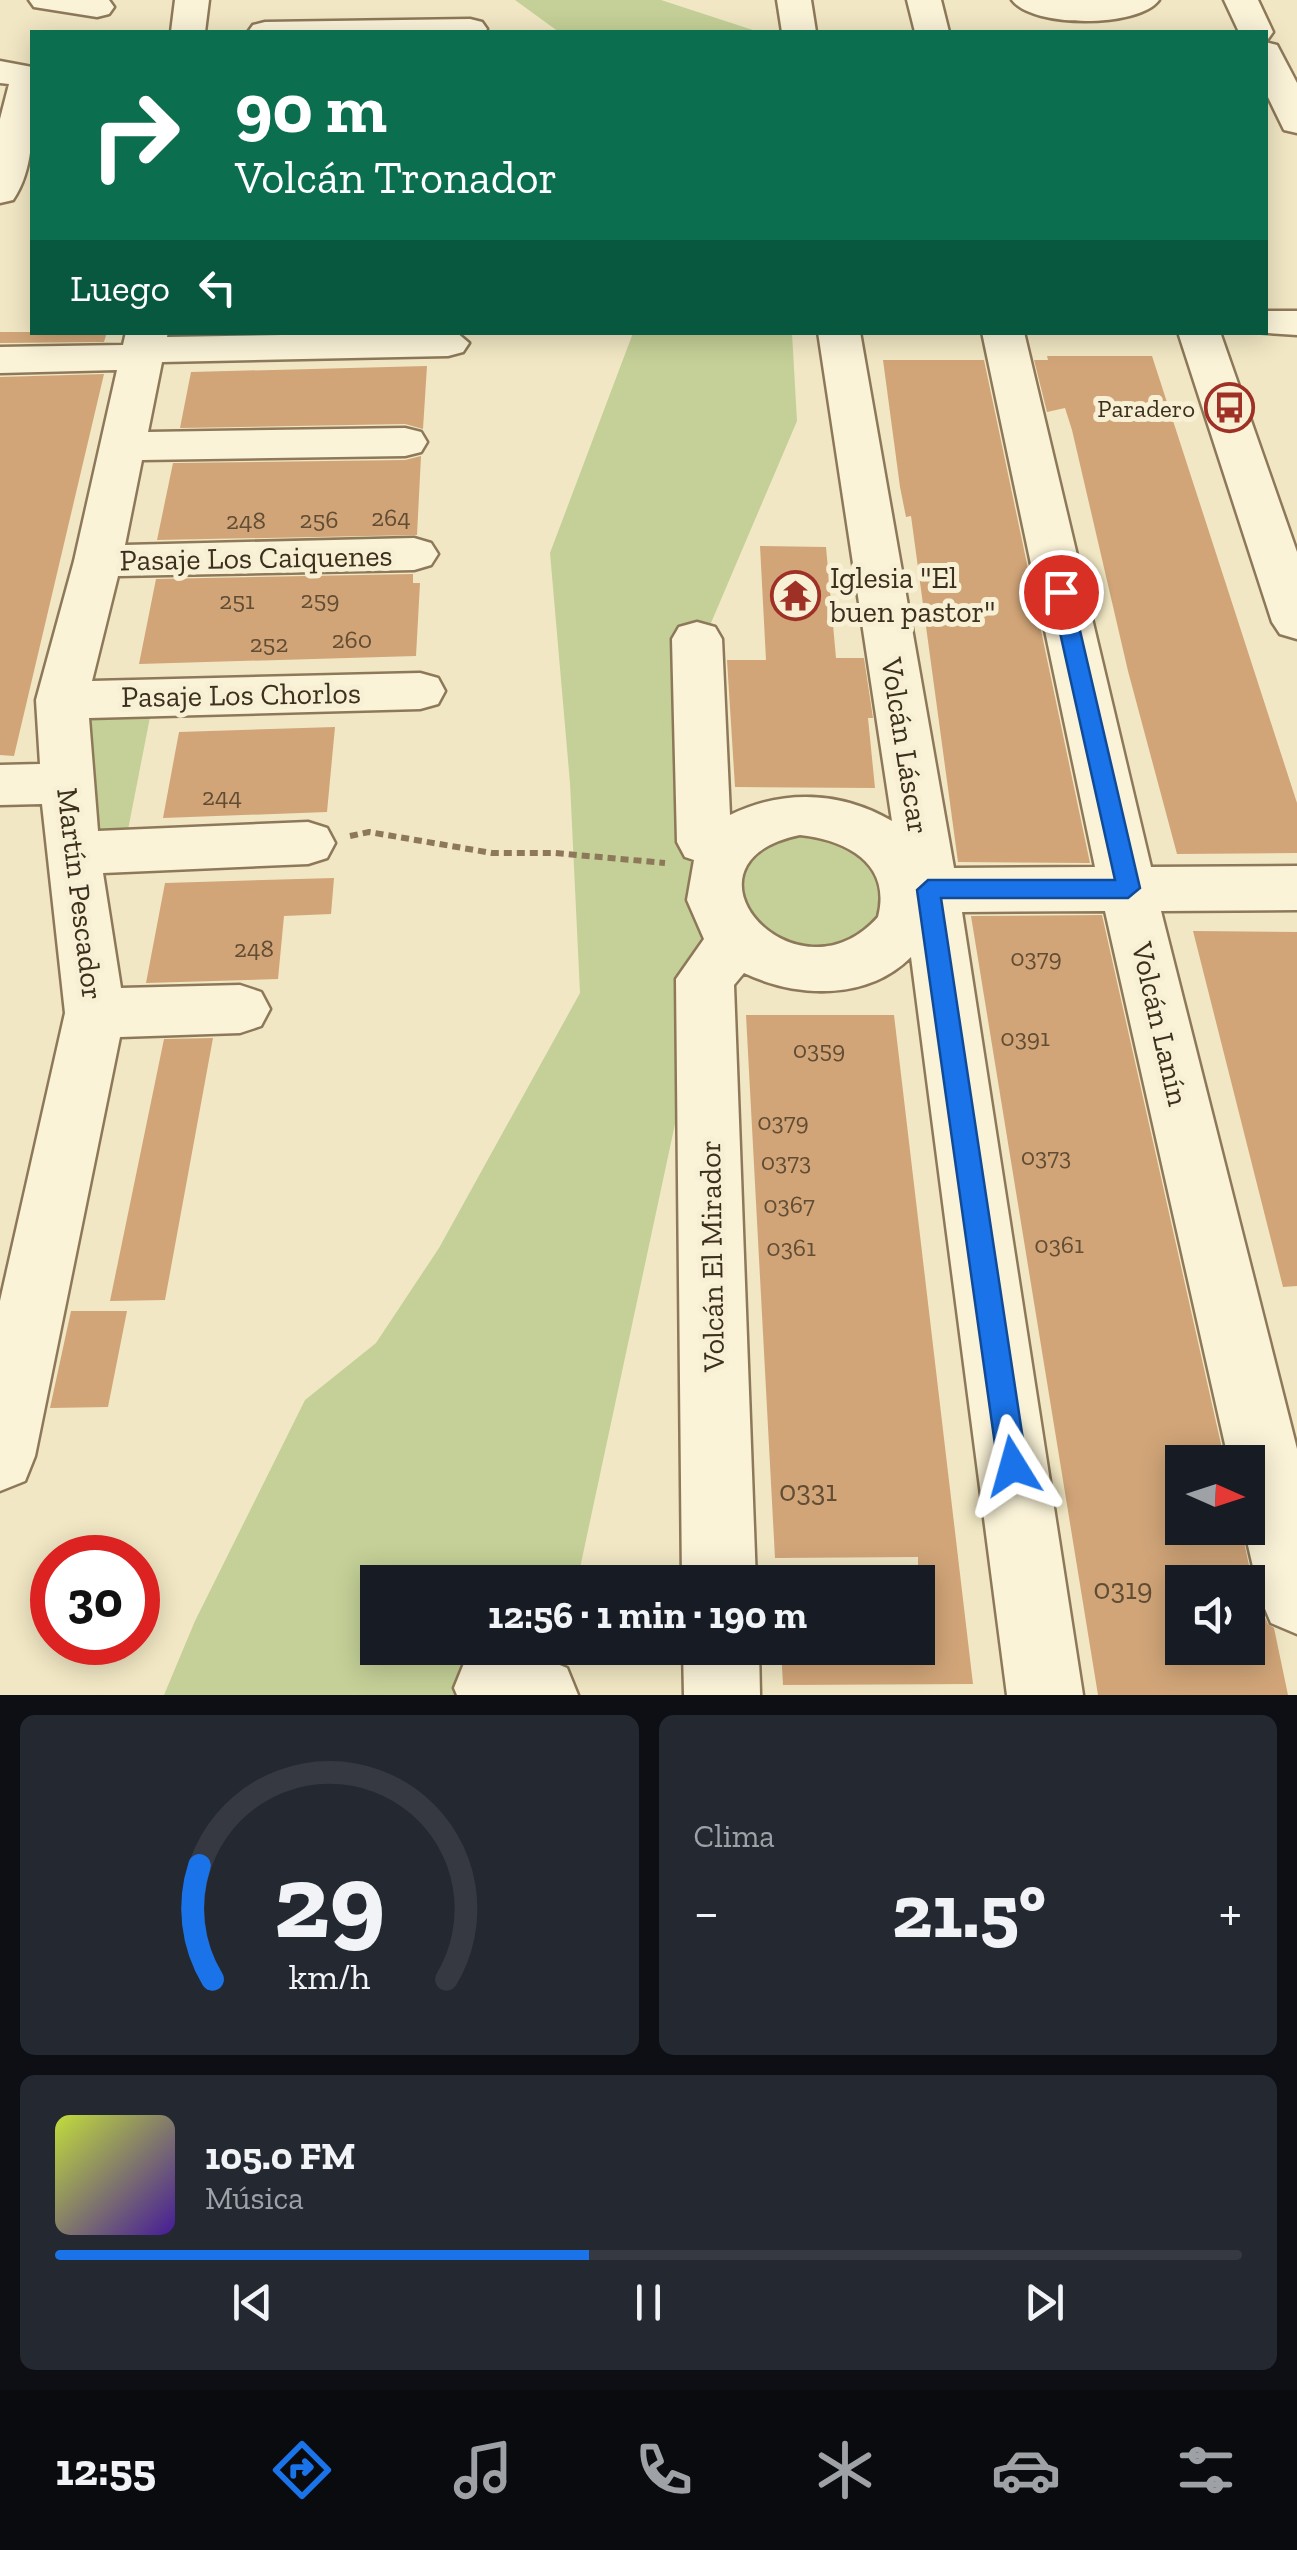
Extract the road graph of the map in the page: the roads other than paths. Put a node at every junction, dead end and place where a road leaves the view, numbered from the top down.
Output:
1 (46, 0) edge
2 (192, 0) edge
3 (794, 0) edge
4 (924, 0) edge
5 (1029, 0) edge
6 (1142, 0) edge
7 (1241, 0) edge
8 (98, 7) dead end
9 (1091, 22) edge
10 (470, 29) dead end
11 (188, 30) edge
12 (402, 30) edge
13 (799, 30) edge
14 (932, 30) edge
15 (1255, 30) edge
16 (1268, 59) edge
17 (12, 74) edge
18 (1297, 122) edge
19 (1268, 133) edge
20 (1297, 134) edge
21 (0, 192) edge
22 (1268, 323) edge
23 (1297, 323) edge
24 (839, 335) edge
25 (1004, 335) edge
26 (1199, 335) edge
27 (448, 342) dead end
28 (145, 346) edge
29 (0, 360) edge
30 (405, 442) dead end
31 (124, 446) junction
32 (414, 554) dead end
33 (98, 561) junction
34 (1288, 570) edge
35 (1297, 622) edge
36 (697, 640) dead end
37 (420, 691) dead end
38 (62, 700) junction
39 (65, 783) junction
40 (0, 785) edge
41 (308, 844) road end
42 (72, 853) junction
43 (721, 859) junction
44 (1128, 888) junction
45 (1297, 888) edge
46 (919, 890) junction
47 (737, 940) junction
48 (240, 1010) dead end
49 (96, 1013) junction
50 (18, 1284) edge
51 (0, 1456) edge
52 (719, 1565) edge
53 (1297, 1597) edge
54 (721, 1665) edge
55 (722, 1695) edge
56 (1045, 1695) edge

1 - 8 street
2 - 11 street
3 - 13 street
4 - 14 street
5 - 9 street
6 - 9 street
7 - 15 street
10 - 12 street
16 - 18 street
17 - 21 street
19 - 20 street
22 - 23 street
24 - 46 street, Volcán Láscar
25 - 44 street, Volcán Lanín
26 - 34 street
27 - 28 street
28 - 29 street
28 - 31 street, Martín Pescador
30 - 31 street
31 - 33 street, Martín Pescador
32 - 33 street, Pasaje Los Caiquenes
33 - 38 street, Martín Pescador
34 - 35 street
36 - 43 street
37 - 38 street, Pasaje Los Chorlos
38 - 39 street, Martín Pescador
39 - 40 street
39 - 42 street, Martín Pescador
41 - 42 street
42 - 49 street, Martín Pescador
43 - 46 street
43 - 47 street
44 - 45 street
44 - 46 street
44 - 53 street, Volcán Lanín
46 - 47 street
46 - 56 street, Volcán Láscar
47 - 52 street, Volcán El Mirador
48 - 49 street
49 - 50 street, Martín Pescador
50 - 51 street, Martín Pescador
54 - 55 street

